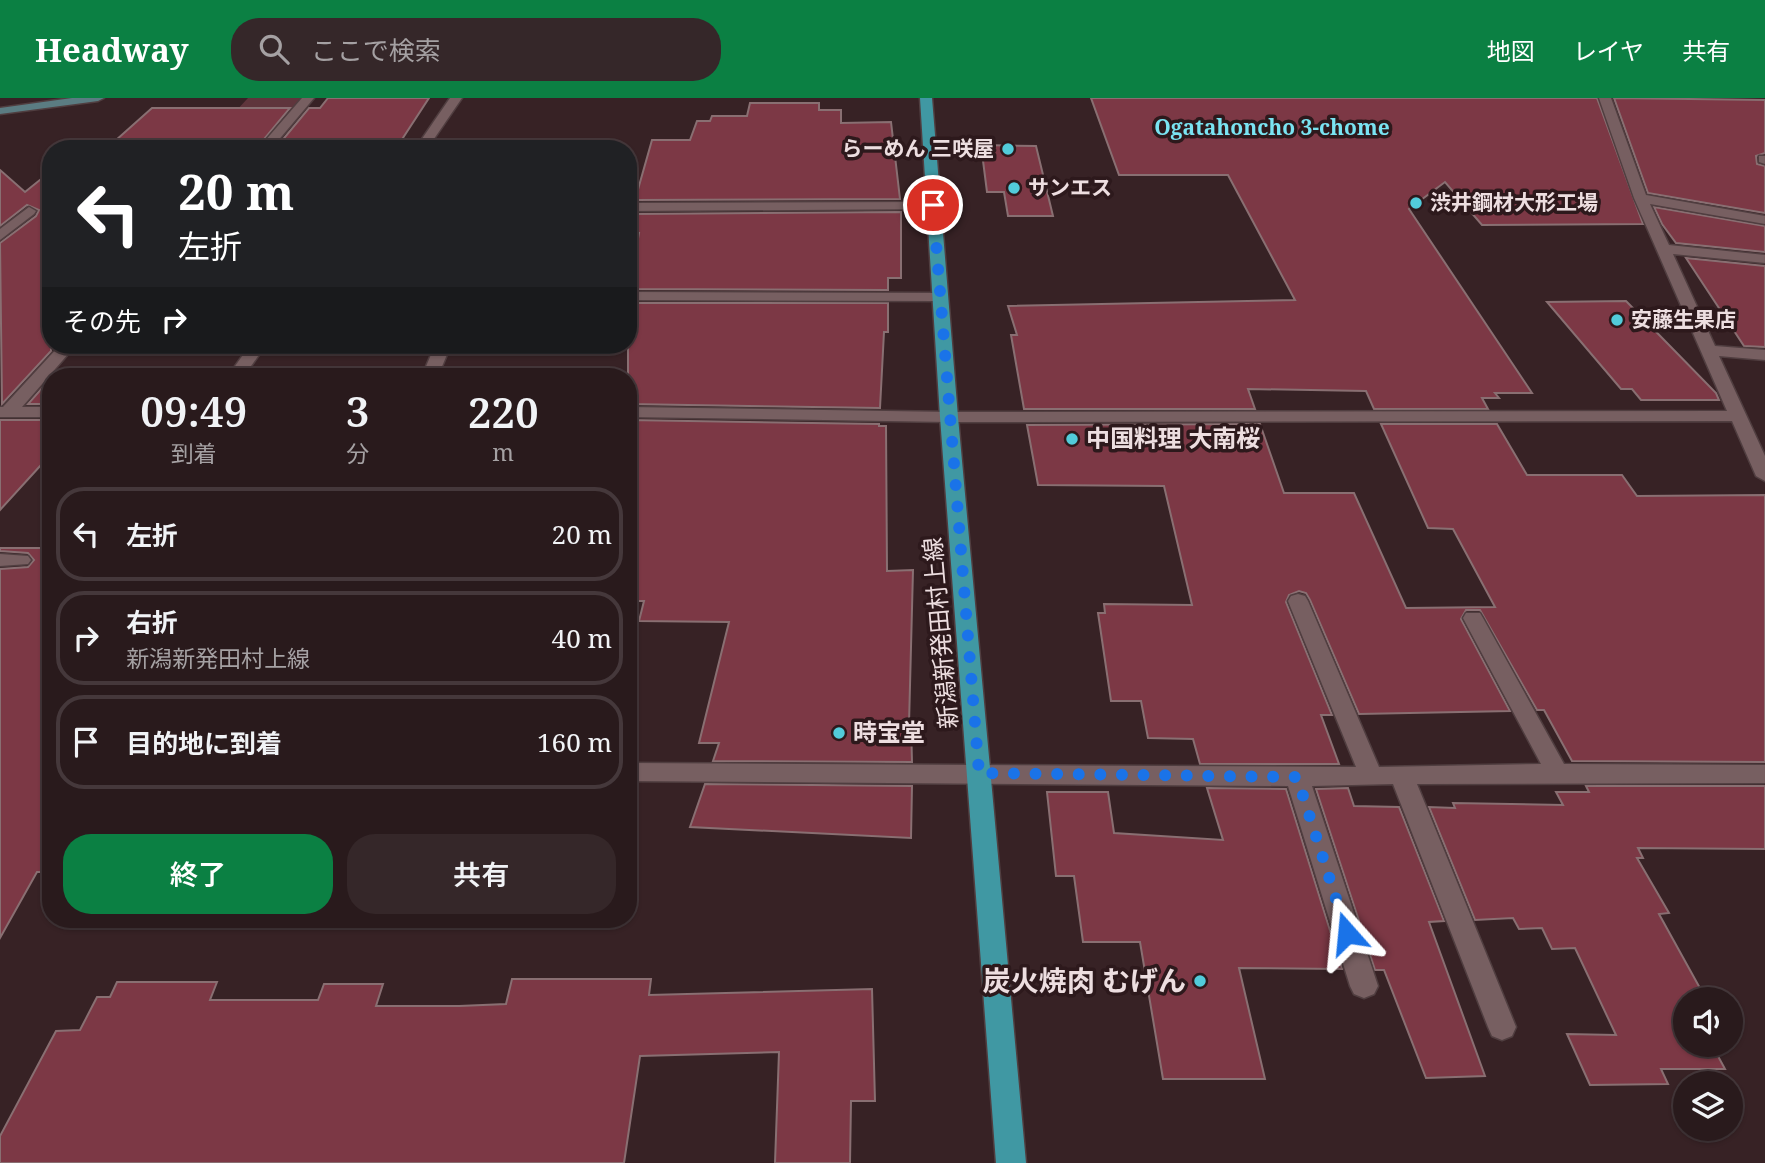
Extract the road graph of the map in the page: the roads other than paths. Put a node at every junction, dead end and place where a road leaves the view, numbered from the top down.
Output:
1 (98, 98) edge
2 (308, 98) edge
3 (456, 98) edge
4 (926, 98) edge
5 (1605, 98) edge
6 (0, 111) edge
7 (272, 140) edge
8 (427, 140) edge
9 (1641, 198) junction
10 (933, 205) junction
11 (637, 207) edge
12 (29, 211) dead end
13 (1765, 220) edge
14 (0, 236) edge
15 (1663, 249) junction
16 (1765, 259) edge
17 (637, 296) edge
18 (940, 297) junction
19 (1709, 350) junction
20 (59, 354) edge
21 (1765, 355) edge
22 (46, 368) edge
23 (42, 372) edge
24 (4, 412) edge
25 (42, 412) edge
26 (637, 412) edge
27 (1738, 416) junction
28 (949, 417) junction
29 (1765, 476) edge
30 (0, 560) edge
31 (20, 560) dead end
32 (1298, 601) dead end
33 (1473, 618) dead end
34 (637, 772) edge
35 (979, 773) junction
36 (1557, 773) junction
37 (1765, 774) edge
38 (1371, 775) junction
39 (1401, 775) junction
40 (1297, 777) junction
41 (1364, 986) dead end
42 (1502, 1027) dead end
43 (1011, 1163) edge

1 - 6 street
2 - 7 street
3 - 8 street
4 - 10 main road, 新潟新発田村上線
5 - 9 street
9 - 13 street
9 - 15 street
10 - 11 street
10 - 18 main road, 新潟新発田村上線
12 - 14 street
15 - 16 street
15 - 19 street
17 - 18 street
18 - 28 main road, 新潟新発田村上線
19 - 21 street
19 - 27 street
20 - 22 street
23 - 24 street
24 - 25 street
26 - 28 street
27 - 28 street
27 - 29 street
28 - 35 main road, 新潟新発田村上線
30 - 31 street
32 - 38 street
33 - 36 street
34 - 35 street
35 - 40 street
35 - 43 main road, 新潟新発田村上線
36 - 37 street
36 - 39 street
38 - 39 street
38 - 40 street
39 - 42 street
40 - 41 street

